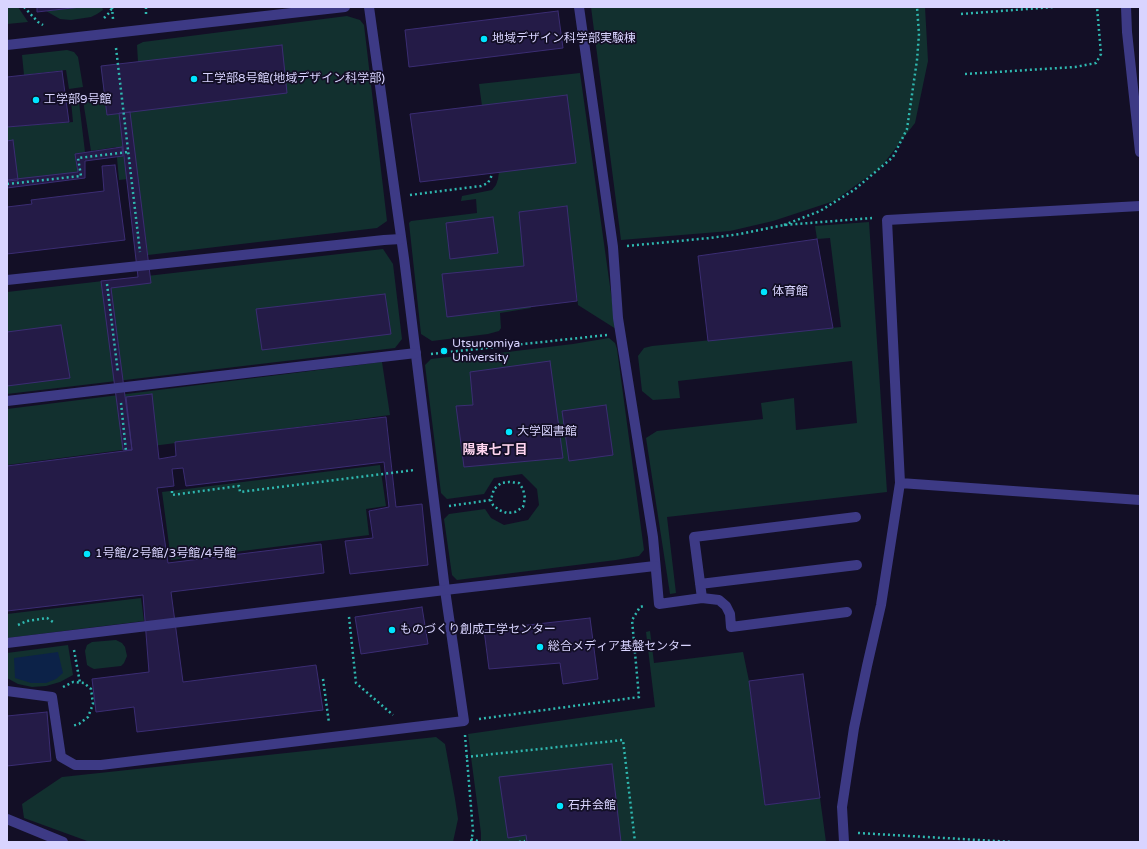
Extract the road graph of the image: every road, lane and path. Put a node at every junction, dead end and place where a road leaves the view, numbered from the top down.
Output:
1 (345, 7) edge
2 (369, 7) edge
3 (578, 7) edge
4 (917, 7) edge
5 (1054, 7) edge
6 (1097, 7) edge
7 (1126, 7) edge
8 (961, 14) dead end
9 (115, 33) junction
10 (7, 45) edge
11 (965, 74) dead end
12 (1137, 90) edge
13 (128, 152) junction
14 (1140, 152) edge
15 (492, 175) dead end
16 (7, 184) edge
17 (396, 197) junction
18 (1140, 206) edge
19 (872, 218) dead end
20 (784, 225) junction
21 (401, 239) junction
22 (613, 247) junction
23 (140, 256) dead end
24 (7, 280) edge
25 (107, 283) dead end
26 (620, 333) junction
27 (416, 354) junction
28 (119, 388) junction
29 (7, 401) edge
30 (126, 451) dead end
31 (430, 468) junction
32 (900, 483) junction
33 (172, 491) dead end
34 (491, 500) junction
35 (1140, 500) edge
36 (435, 509) junction
37 (856, 517) dead end
38 (857, 565) dead end
39 (655, 566) junction
40 (700, 584) junction
41 (445, 590) junction
42 (702, 598) junction
43 (347, 602) junction
44 (659, 604) junction
45 (847, 612) dead end
46 (72, 635) junction
47 (7, 643) edge
48 (323, 680) dead end
49 (80, 683) junction
50 (7, 691) edge
51 (50, 697) junction
52 (464, 721) junction
53 (407, 727) junction
54 (57, 731) junction
55 (331, 737) junction
56 (466, 757) junction
57 (7, 819) edge
58 (843, 837) edge
59 (471, 841) edge
60 (525, 841) edge
61 (63, 842) edge
62 (481, 842) edge
63 (519, 842) edge
64 (635, 842) edge
65 (1013, 842) edge

1 - 9 street
2 - 17 street
3 - 22 street
4 - 20 path
5 - 8 path
6 - 11 path
7 - 12 street
9 - 10 street
9 - 13 path
12 - 14 street
13 - 16 path
13 - 23 path
15 - 17 path
17 - 21 street
18 - 32 street
19 - 20 path
20 - 22 path
21 - 24 street
21 - 27 street
22 - 26 street
25 - 28 path
26 - 27 path
26 - 39 street
27 - 28 street
27 - 31 street
28 - 29 street
28 - 30 path
31 - 33 path
31 - 36 street
32 - 35 street
32 - 58 street
34 - 34 path
34 - 36 path
36 - 41 street
37 - 40 street
38 - 40 street
39 - 41 street
39 - 44 street
40 - 42 street
41 - 43 street
41 - 52 street
42 - 44 street
42 - 45 street
43 - 46 street
43 - 53 path
44 - 52 path
46 - 47 street
46 - 49 path
48 - 55 path
49 - 51 path
49 - 54 path
50 - 51 street
51 - 54 street
52 - 53 street
52 - 56 path
53 - 55 street
54 - 55 street
56 - 59 path
56 - 64 path
57 - 61 street
58 - 65 path
59 - 62 path
60 - 63 path

